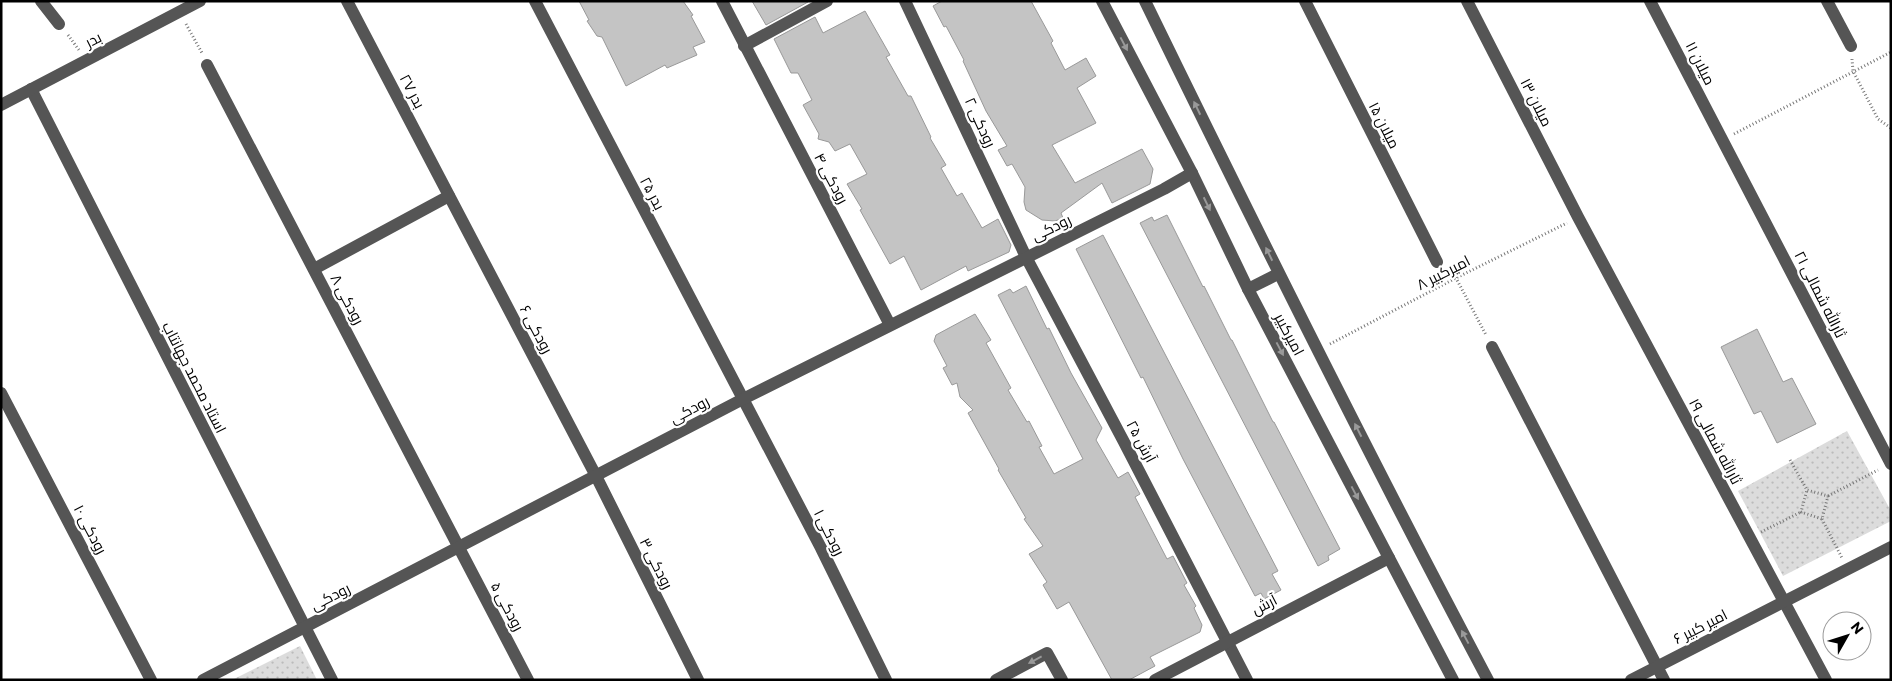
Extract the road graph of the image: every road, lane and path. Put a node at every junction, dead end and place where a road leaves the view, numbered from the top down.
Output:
1 (41, 1) edge
2 (200, 1) edge
3 (348, 1) edge
4 (535, 1) edge
5 (722, 1) edge
6 (827, 1) edge
7 (905, 1) edge
8 (1102, 1) edge
9 (1145, 1) edge
10 (1305, 1) edge
11 (1467, 1) edge
12 (1650, 1) edge
13 (1827, 1) edge
14 (180, 12) junction
15 (59, 24) joint
16 (744, 46) junction
17 (1850, 46) joint
18 (1891, 52) edge
19 (88, 60) junction
20 (207, 65) joint
21 (1853, 72) junction
22 (31, 89) junction
23 (1, 105) edge
24 (1891, 128) edge
25 (1722, 140) junction
26 (1192, 173) junction
27 (449, 196) junction
28 (1578, 217) junction
29 (1026, 257) junction
30 (1437, 262) joint
31 (314, 269) junction
32 (1278, 274) junction
33 (1456, 278) junction
34 (1248, 289) junction
35 (890, 325) junction
36 (1492, 347) joint
37 (1318, 351) junction
38 (1, 393) edge
39 (743, 399) junction
40 (1790, 460) dead end
41 (1891, 464) edge
42 (596, 476) junction
43 (1807, 490) junction
44 (1828, 496) junction
45 (1801, 512) junction
46 (1822, 519) junction
47 (1750, 538) junction
48 (1891, 547) edge
49 (459, 548) junction
50 (1389, 558) junction
51 (1848, 569) junction
52 (1784, 602) junction
53 (304, 628) junction
54 (1228, 642) junction
55 (1657, 666) junction
56 (151, 680) edge
57 (203, 680) edge
58 (332, 680) edge
59 (528, 680) edge
60 (698, 680) edge
61 (886, 680) edge
62 (996, 680) edge
63 (1062, 680) edge
64 (1155, 680) edge
65 (1247, 680) edge
66 (1453, 680) edge
67 (1488, 680) edge
68 (1631, 680) edge
69 (1664, 680) edge
70 (1826, 680) edge

1 - 15 street
2 - 14 street, بدر
3 - 27 street, بدر ۲۷
4 - 39 street, بدر ۲۵
5 - 16 street, رودکی ۴
6 - 16 street
7 - 29 street, رودکی ۲
8 -> 26 street, امیرکبیر
32 -> 9 street, امیرکبیر
10 - 30 street, میلان ۱۵
11 - 28 street, میلان ۱۳
12 - 25 street, میلان ۱۱
13 - 17 street
14 - 19 street, بدر
14 - 20 path
15 - 19 path
16 - 35 street, رودکی ۴
17 - 21 path
18 - 21 path
19 - 22 street, بدر
20 - 31 street, رودکی ۸
21 - 24 path
21 - 25 path
22 - 23 street, بدر
22 - 53 street, استاد محمد جهانتاب
25 - 41 street, ثارالله شمالی ۲۱
26 - 29 street, رودکی
26 -> 34 street, امیرکبیر
27 - 31 street
27 - 42 street, رودکی ۶
28 - 33 path, امیرکبیر ۸
28 - 47 street, ثارالله شمالی ۱۹
29 - 35 street, رودکی
29 - 54 street, آرش ۲۵
30 - 33 path
31 - 49 street, رودکی ۸
32 - 34 street
32 - 37 street, امیرکبیر
33 - 36 path
33 - 37 path, امیرکبیر ۸
34 -> 50 street, امیرکبیر
35 - 39 street, رودکی
36 - 55 street
67 -> 37 street, امیرکبیر
38 - 56 street, رودکی ۱۰
39 - 42 street, رودکی
39 - 61 street, رودکی ۱
40 - 43 path
41 - 44 path
42 - 49 street, رودکی
42 - 60 street, رودکی ۳
43 - 44 path
43 - 45 path
44 - 46 path
45 - 46 path
45 - 47 path
46 - 51 path
47 - 52 street, ثارالله شمالی ۱۹
48 - 51 street, امیر کبیر ۶
49 - 53 street, رودکی
49 - 59 street, رودکی ۵
50 - 54 street, آرش
50 - 66 street, امیرکبیر
51 - 52 street, امیر کبیر ۶
52 - 55 street, امیر کبیر ۶
52 - 70 street, ثارالله شمالی ۱۹
53 - 57 street, رودکی
53 - 58 street, استاد محمد جهانتاب
54 - 64 street, آرش
54 - 65 street, آرش ۲۵
55 - 68 street, امیر کبیر ۶
55 - 69 street
63 -> 62 street

